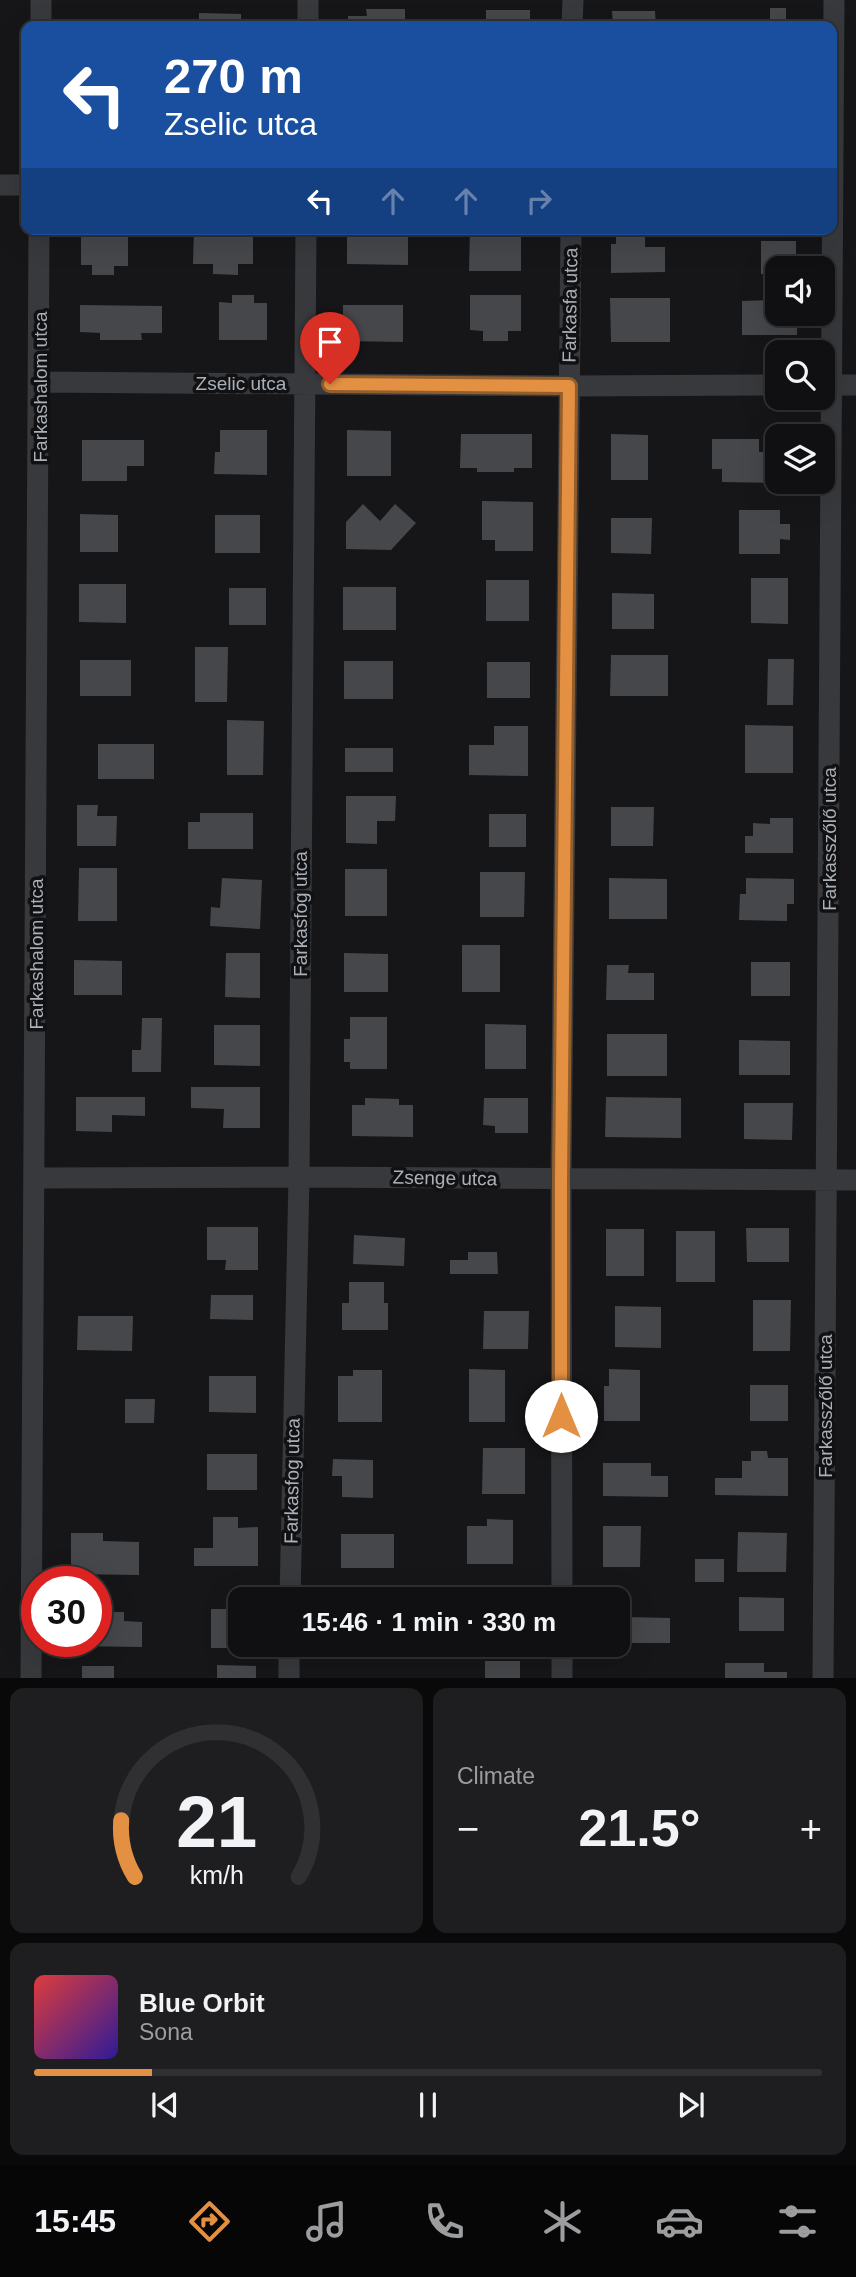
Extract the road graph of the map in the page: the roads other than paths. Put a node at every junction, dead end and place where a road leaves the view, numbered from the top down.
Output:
1 (41, 0) edge
2 (309, 0) edge
3 (573, 0) edge
4 (834, 0) edge
5 (41, 21) edge
6 (308, 21) edge
7 (572, 21) edge
8 (834, 21) edge
9 (0, 185) edge
10 (21, 185) edge
11 (39, 235) edge
12 (306, 235) edge
13 (570, 235) edge
14 (830, 235) edge
15 (828, 340) edge
16 (40, 382) junction
17 (304, 383) junction
18 (765, 385) edge
19 (835, 385) edge
20 (856, 385) edge
21 (569, 386) junction
22 (827, 410) edge
23 (299, 1177) junction
24 (34, 1178) junction
25 (561, 1180) junction
26 (827, 1180) junction
27 (856, 1180) edge
28 (290, 1587) edge
29 (562, 1587) edge
30 (289, 1657) edge
31 (562, 1657) edge
32 (31, 1678) edge
33 (289, 1678) edge
34 (562, 1678) edge
35 (824, 1678) edge

1 - 5 street
2 - 6 street
3 - 7 street
4 - 8 street, Farkasszőlő utca
9 - 10 street
11 - 16 street, Farkashalom utca
12 - 17 street, Farkasfog utca
13 - 21 street, Farkasfa utca
14 - 15 street, Farkasszőlő utca
16 - 17 street, Zselic utca
16 - 24 street, Farkashalom utca
17 - 21 street, Zselic utca
17 - 23 street, Farkasfog utca
18 - 21 street, Zselic utca
19 - 20 street
21 - 25 street, Farkasfa utca
22 - 26 street, Farkasszőlő utca
23 - 24 street, Zsenge utca
23 - 25 street, Zsenge utca
23 - 28 street, Farkasfog utca
24 - 32 street, Farkashalom utca
25 - 26 street, Zsenge utca
25 - 29 street, Farkasfa utca
26 - 27 street, Zsenge utca
26 - 35 street, Farkasszőlő utca
30 - 33 street
31 - 34 street

